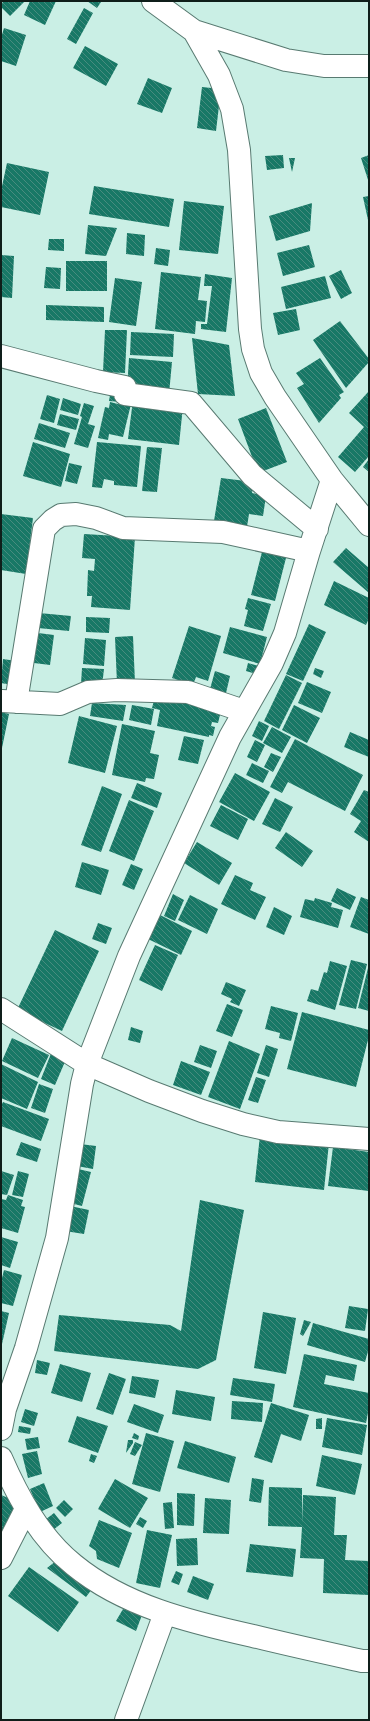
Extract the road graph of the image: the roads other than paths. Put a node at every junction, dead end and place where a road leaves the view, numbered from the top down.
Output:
1 (153, 1) edge
2 (194, 31) junction
3 (369, 66) edge
4 (1, 356) edge
5 (332, 480) junction
6 (369, 525) edge
7 (317, 529) junction
8 (308, 551) junction
9 (8, 701) edge
10 (244, 711) junction
11 (1, 1009) edge
12 (88, 1064) junction
13 (369, 1139) edge
14 (1, 1429) edge
15 (1, 1458) edge
16 (26, 1509) junction
17 (1, 1558) edge
18 (165, 1613) junction
19 (369, 1661) edge
20 (126, 1720) edge

1 - 2 street
2 - 3 street
2 - 5 street
4 - 7 street
5 - 6 street
5 - 7 street
7 - 8 street
8 - 9 street
8 - 10 street
9 - 10 street
10 - 12 street
11 - 12 street
12 - 13 street
12 - 14 street
15 - 16 street
16 - 17 street
16 - 18 street
18 - 19 street
18 - 20 street

